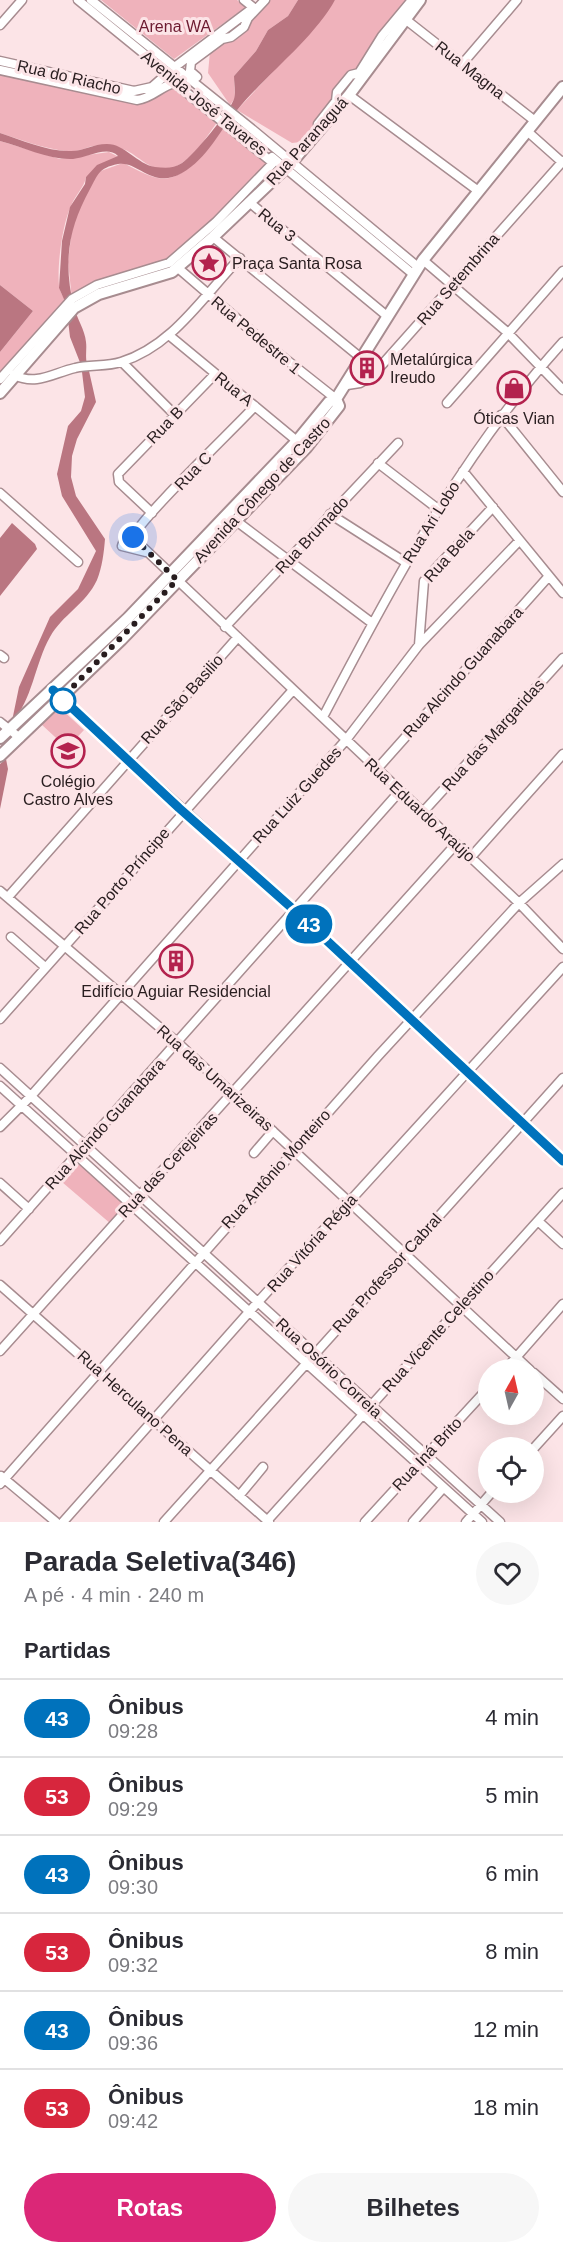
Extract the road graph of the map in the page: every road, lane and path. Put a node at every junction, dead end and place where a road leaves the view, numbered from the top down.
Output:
1 (22, 0) edge
2 (78, 0) edge
3 (91, 0) edge
4 (244, 0) edge
5 (265, 0) edge
6 (412, 0) edge
7 (420, 0) edge
8 (517, 0) edge
9 (257, 4) edge
10 (405, 19) junction
11 (0, 25) edge
12 (118, 28) junction
13 (0, 61) edge
14 (463, 63) junction
15 (176, 66) junction
16 (0, 70) edge
17 (168, 73) junction
18 (204, 83) dead end
19 (563, 87) edge
20 (349, 95) junction
21 (209, 103) junction
22 (535, 121) junction
23 (243, 130) junction
24 (527, 131) junction
25 (563, 162) edge
26 (289, 163) junction
27 (477, 190) junction
28 (249, 202) junction
29 (213, 237) junction
30 (240, 258) junction
31 (418, 267) junction
32 (178, 268) junction
33 (563, 271) edge
34 (453, 284) junction
35 (206, 294) junction
36 (70, 306) junction
37 (387, 316) junction
38 (507, 332) junction
39 (170, 336) junction
40 (563, 342) edge
41 (361, 358) junction
42 (122, 362) junction
43 (542, 365) junction
44 (215, 374) junction
45 (14, 375) junction
46 (0, 379) edge
47 (347, 385) junction
48 (563, 390) edge
49 (0, 393) edge
50 (336, 399) junction
51 (447, 403) dead end
52 (255, 406) junction
53 (175, 415) junction
54 (501, 415) junction
55 (398, 443) dead end
56 (302, 445) junction
57 (378, 463) junction
58 (463, 471) junction
59 (563, 492) edge
60 (0, 493) edge
61 (493, 507) junction
62 (239, 508) junction
63 (438, 509) junction
64 (152, 513) junction
65 (330, 514) junction
66 (235, 520) junction
67 (133, 536) junction
68 (519, 541) junction
69 (148, 552) junction
70 (288, 560) junction
71 (78, 562) dead end
72 (405, 562) junction
73 (549, 576) junction
74 (174, 577) junction
75 (563, 593) edge
76 (372, 623) junction
77 (225, 627) junction
78 (238, 637) junction
79 (419, 645) junction
80 (563, 658) edge
81 (53, 690) junction
82 (293, 690) junction
83 (61, 699) junction
84 (323, 717) junction
85 (4, 726) edge
86 (0, 738) edge
87 (20, 738) junction
88 (346, 740) junction
89 (563, 754) edge
90 (0, 756) edge
91 (127, 760) junction
92 (377, 769) junction
93 (400, 791) junction
94 (183, 812) junction
95 (423, 812) junction
96 (456, 844) junction
97 (471, 857) junction
98 (239, 861) junction
99 (563, 864) edge
100 (4, 894) edge
101 (519, 903) junction
102 (294, 910) junction
103 (11, 937) dead end
104 (65, 946) junction
105 (563, 949) edge
106 (349, 962) junction
107 (563, 967) edge
108 (45, 968) junction
109 (120, 993) junction
110 (0, 1019) edge
111 (411, 1020) junction
112 (178, 1043) junction
113 (0, 1068) edge
114 (466, 1071) junction
115 (563, 1078) edge
116 (0, 1086) edge
117 (232, 1095) junction
118 (31, 1096) junction
119 (22, 1105) junction
120 (522, 1123) junction
121 (0, 1127) edge
122 (273, 1131) junction
123 (86, 1147) junction
124 (293, 1150) junction
125 (254, 1153) dead end
126 (77, 1156) junction
127 (563, 1161) edge
128 (0, 1183) edge
129 (563, 1193) edge
130 (140, 1194) junction
131 (349, 1203) junction
132 (131, 1204) junction
133 (29, 1209) junction
134 (538, 1221) junction
135 (0, 1241) edge
136 (563, 1244) edge
137 (203, 1252) junction
138 (404, 1255) junction
139 (195, 1261) junction
140 (0, 1285) edge
141 (258, 1303) junction
142 (563, 1304) edge
143 (461, 1306) junction
144 (250, 1311) junction
145 (33, 1312) junction
146 (0, 1352) edge
147 (315, 1354) junction
148 (516, 1357) joint
149 (307, 1362) junction
150 (100, 1371) junction
151 (544, 1382) edge
152 (478, 1399) edge
153 (563, 1399) edge
154 (370, 1406) junction
155 (362, 1414) junction
156 (563, 1416) edge
157 (154, 1421) junction
158 (544, 1437) edge
159 (425, 1456) junction
160 (418, 1464) junction
161 (263, 1467) dead end
162 (211, 1472) junction
163 (1, 1479) edge
164 (444, 1488) junction
165 (239, 1496) junction
166 (483, 1503) edge
167 (480, 1506) junction
168 (473, 1514) junction
169 (56, 1522) edge
170 (63, 1522) edge
171 (164, 1522) edge
172 (268, 1522) edge
173 (365, 1522) edge
174 (413, 1522) edge
175 (466, 1522) edge
176 (482, 1522) edge
177 (500, 1522) edge

1 - 11 street
2 - 12 street, Avenida José Tavares
3 - 12 street, Avenida José Tavares
4 - 9 street
5 - 18 street
6 - 26 street
7 - 10 main road, Rua Paranaguá
8 - 14 street
9 - 15 street
10 - 14 street, Rua Magna
10 - 20 main road, Rua Paranaguá
12 - 15 street, Avenida José Tavares
12 - 17 street, Avenida José Tavares
13 - 17 street, Rua do Riacho
14 - 22 street, Rua Magna
15 - 21 street, Avenida José Tavares
16 - 21 street
17 - 21 street, Avenida José Tavares
19 - 22 main road, Avenida Cônego de Castro
20 - 26 main road, Rua Paranaguá
20 - 27 street
21 - 23 street, Avenida José Tavares
22 - 24 main road, Avenida Cônego de Castro
23 - 26 street, Avenida José Tavares
23 - 36 street
24 - 25 street
24 - 27 main road, Avenida Cônego de Castro
25 - 34 street, Rua Setembrina
26 - 28 main road, Rua Paranaguá
26 - 31 street, Avenida José Tavares
27 - 31 main road, Avenida Cônego de Castro
28 - 29 main road, Rua Paranaguá
28 - 37 street, Rua 3
29 - 30 street
29 - 32 main road, Rua Paranaguá
30 - 35 street
30 - 41 street
31 - 34 street, Avenida José Tavares
31 - 37 main road, Avenida Cônego de Castro
32 - 35 street, Rua Pedestre 1
32 - 36 main road, Rua Paranaguá
33 - 38 street
34 - 38 street, Avenida José Tavares
34 - 47 street, Rua Setembrina
35 - 39 street
35 - 50 street, Rua Pedestre 1
36 - 45 main road, Rua Paranaguá
36 - 46 street
37 - 41 main road, Avenida Cônego de Castro
38 - 43 street, Avenida José Tavares
38 - 51 street
39 - 42 street
39 - 44 street, Rua A
40 - 43 street, Rua Ari Lobo
41 - 47 main road, Avenida Cônego de Castro
42 - 45 street
42 - 53 street
43 - 48 street, Avenida José Tavares
43 - 54 street, Rua Ari Lobo
44 - 52 street, Rua A
44 - 53 street, Rua B
45 - 49 main road
47 - 50 main road, Avenida Cônego de Castro
50 - 56 main road, Avenida Cônego de Castro
52 - 56 street, Rua A
52 - 64 street, Rua C
53 - 64 street, Rua B
54 - 58 street, Rua Ari Lobo
54 - 59 street
55 - 57 street, Rua Brumado
56 - 62 main road, Avenida Cônego de Castro
57 - 63 street
57 - 65 street, Rua Brumado
58 - 61 street
58 - 63 street, Rua Ari Lobo
60 - 71 street
61 - 68 street
61 - 79 street, Rua Bela
62 - 66 main road, Avenida Cônego de Castro
62 - 74 main road, Avenida Cônego de Castro
63 - 72 street, Rua Ari Lobo
64 - 67 street, Rua C
65 - 70 street, Rua Brumado
65 - 72 street
66 - 70 street
66 - 74 main road, Avenida Cônego de Castro
67 - 69 street, Rua Eduardo Araújo
67 - 69 street
68 - 73 street
68 - 79 street, Rua Luiz Guedes
69 - 74 street, Rua Eduardo Araújo
70 - 76 street
70 - 77 street, Rua Brumado
72 - 76 street, Rua Ari Lobo
73 - 75 street
73 - 92 street, Rua Alcindo Guanabara
74 - 77 street, Rua Eduardo Araújo
74 - 81 main road, Avenida Cônego de Castro
74 - 83 main road, Avenida Cônego de Castro
76 - 84 street, Rua Ari Lobo
77 - 78 street, Rua Eduardo Araújo
78 - 82 street, Rua Eduardo Araújo
78 - 91 street, Rua São Basilio
79 - 88 street, Rua Luiz Guedes
80 - 95 street, Rua das Margaridas
81 - 83 street
81 - 85 main road, Avenida Cônego de Castro
82 - 84 street, Rua Eduardo Araújo
82 - 94 street, Rua Porto Príncipe
83 - 87 main road, Avenida Cônego de Castro
83 - 91 street
84 - 88 street, Rua Eduardo Araújo
85 - 86 main road, Avenida Cônego de Castro
85 - 87 street
87 - 90 main road, Avenida Cônego de Castro
88 - 92 street, Rua Eduardo Araújo
88 - 98 street, Rua Luiz Guedes
89 - 97 street
91 - 94 street
91 - 100 street, Rua São Basilio
92 - 93 street, Rua Eduardo Araújo
93 - 95 street, Rua Eduardo Araújo
93 - 102 street, Rua Alcindo Guanabara
94 - 98 street
94 - 104 street, Rua Porto Príncipe
95 - 96 street, Rua Eduardo Araújo
96 - 97 street, Rua Eduardo Araújo
96 - 106 street, Rua das Cerejeiras
97 - 101 street, Rua Eduardo Araújo
98 - 102 street
98 - 109 street, Rua Luiz Guedes
99 - 101 street, Rua Antônio Monteiro
100 - 104 street, Rua das Umarizeiras
101 - 105 street, Rua Eduardo Araújo
101 - 111 street, Rua Antônio Monteiro
102 - 106 street
102 - 112 street, Rua Alcindo Guanabara
103 - 108 street
104 - 108 street, Rua Porto Príncipe
104 - 109 street, Rua das Umarizeiras
106 - 111 street
106 - 117 street, Rua das Cerejeiras
107 - 114 street, Rua Vitória Régia
108 - 110 street, Rua Porto Príncipe
109 - 112 street, Rua das Umarizeiras
109 - 118 street, Rua Luiz Guedes
111 - 114 street
111 - 124 street, Rua Antônio Monteiro
112 - 117 street, Rua das Umarizeiras
112 - 123 street, Rua Alcindo Guanabara
113 - 118 street, Rua Osório Correia
114 - 120 street
114 - 131 street, Rua Vitória Régia
115 - 120 street, Rua Professor Cabral
116 - 119 street, Rua Osório Correia
117 - 122 street, Rua das Umarizeiras
117 - 130 street, Rua das Cerejeiras
118 - 119 street, Rua Luiz Guedes
118 - 123 street, Rua Osório Correia
119 - 121 street, Rua Luiz Guedes
119 - 126 street, Rua Osório Correia
120 - 127 street
120 - 138 street, Rua Professor Cabral
122 - 124 street, Rua das Umarizeiras
122 - 125 street
123 - 126 street, Rua Alcindo Guanabara
123 - 130 street, Rua Osório Correia
124 - 131 street, Rua das Umarizeiras
124 - 137 street, Rua Antônio Monteiro
126 - 132 street, Rua Osório Correia
126 - 133 street, Rua Alcindo Guanabara
128 - 133 street
129 - 134 street, Rua Vicente Celestino
130 - 132 street, Rua das Cerejeiras
130 - 137 street, Rua Osório Correia
131 - 138 street, Rua das Umarizeiras
131 - 141 street, Rua Vitória Régia
132 - 139 street, Rua Osório Correia
132 - 145 street, Rua das Cerejeiras
133 - 135 street, Rua Alcindo Guanabara
134 - 136 street
134 - 143 street, Rua Vicente Celestino
137 - 139 street, Rua Antônio Monteiro
137 - 141 street, Rua Osório Correia
138 - 143 street, Rua das Umarizeiras
138 - 147 street, Rua Professor Cabral
139 - 144 street, Rua Osório Correia
139 - 150 street, Rua Antônio Monteiro
140 - 145 street, Rua Herculano Pena
141 - 144 street, Rua Vitória Régia
141 - 147 street, Rua Osório Correia
142 - 148 street
143 - 148 street, Rua das Umarizeiras
143 - 154 street, Rua Vicente Celestino
144 - 149 street, Rua Osório Correia
144 - 157 street, Rua Vitória Régia
145 - 146 street, Rua das Cerejeiras
145 - 150 street, Rua Herculano Pena
147 - 149 street, Rua Professor Cabral
147 - 154 street, Rua Osório Correia
149 - 155 street, Rua Osório Correia
149 - 162 street, Rua Professor Cabral
150 - 157 street, Rua Herculano Pena
150 - 163 street, Rua Antônio Monteiro
151 - 153 street
152 - 159 street, Rua Iná Brito
154 - 155 street, Rua Vicente Celestino
154 - 159 street, Rua Osório Correia
155 - 160 street, Rua Osório Correia
155 - 172 street, Rua Vicente Celestino
156 - 158 street
157 - 162 street, Rua Herculano Pena
157 - 170 street, Rua Vitória Régia
159 - 160 street, Rua Iná Brito
159 - 167 street, Rua Osório Correia
160 - 164 street, Rua Osório Correia
160 - 173 street, Rua Iná Brito
161 - 165 street
162 - 165 street, Rua Herculano Pena
162 - 171 street, Rua Professor Cabral
163 - 169 street
164 - 168 street, Rua Osório Correia
164 - 174 street
165 - 172 street, Rua Herculano Pena
166 - 167 street
167 - 168 street
167 - 177 street, Rua Osório Correia
168 - 175 street
168 - 176 street, Rua Osório Correia

